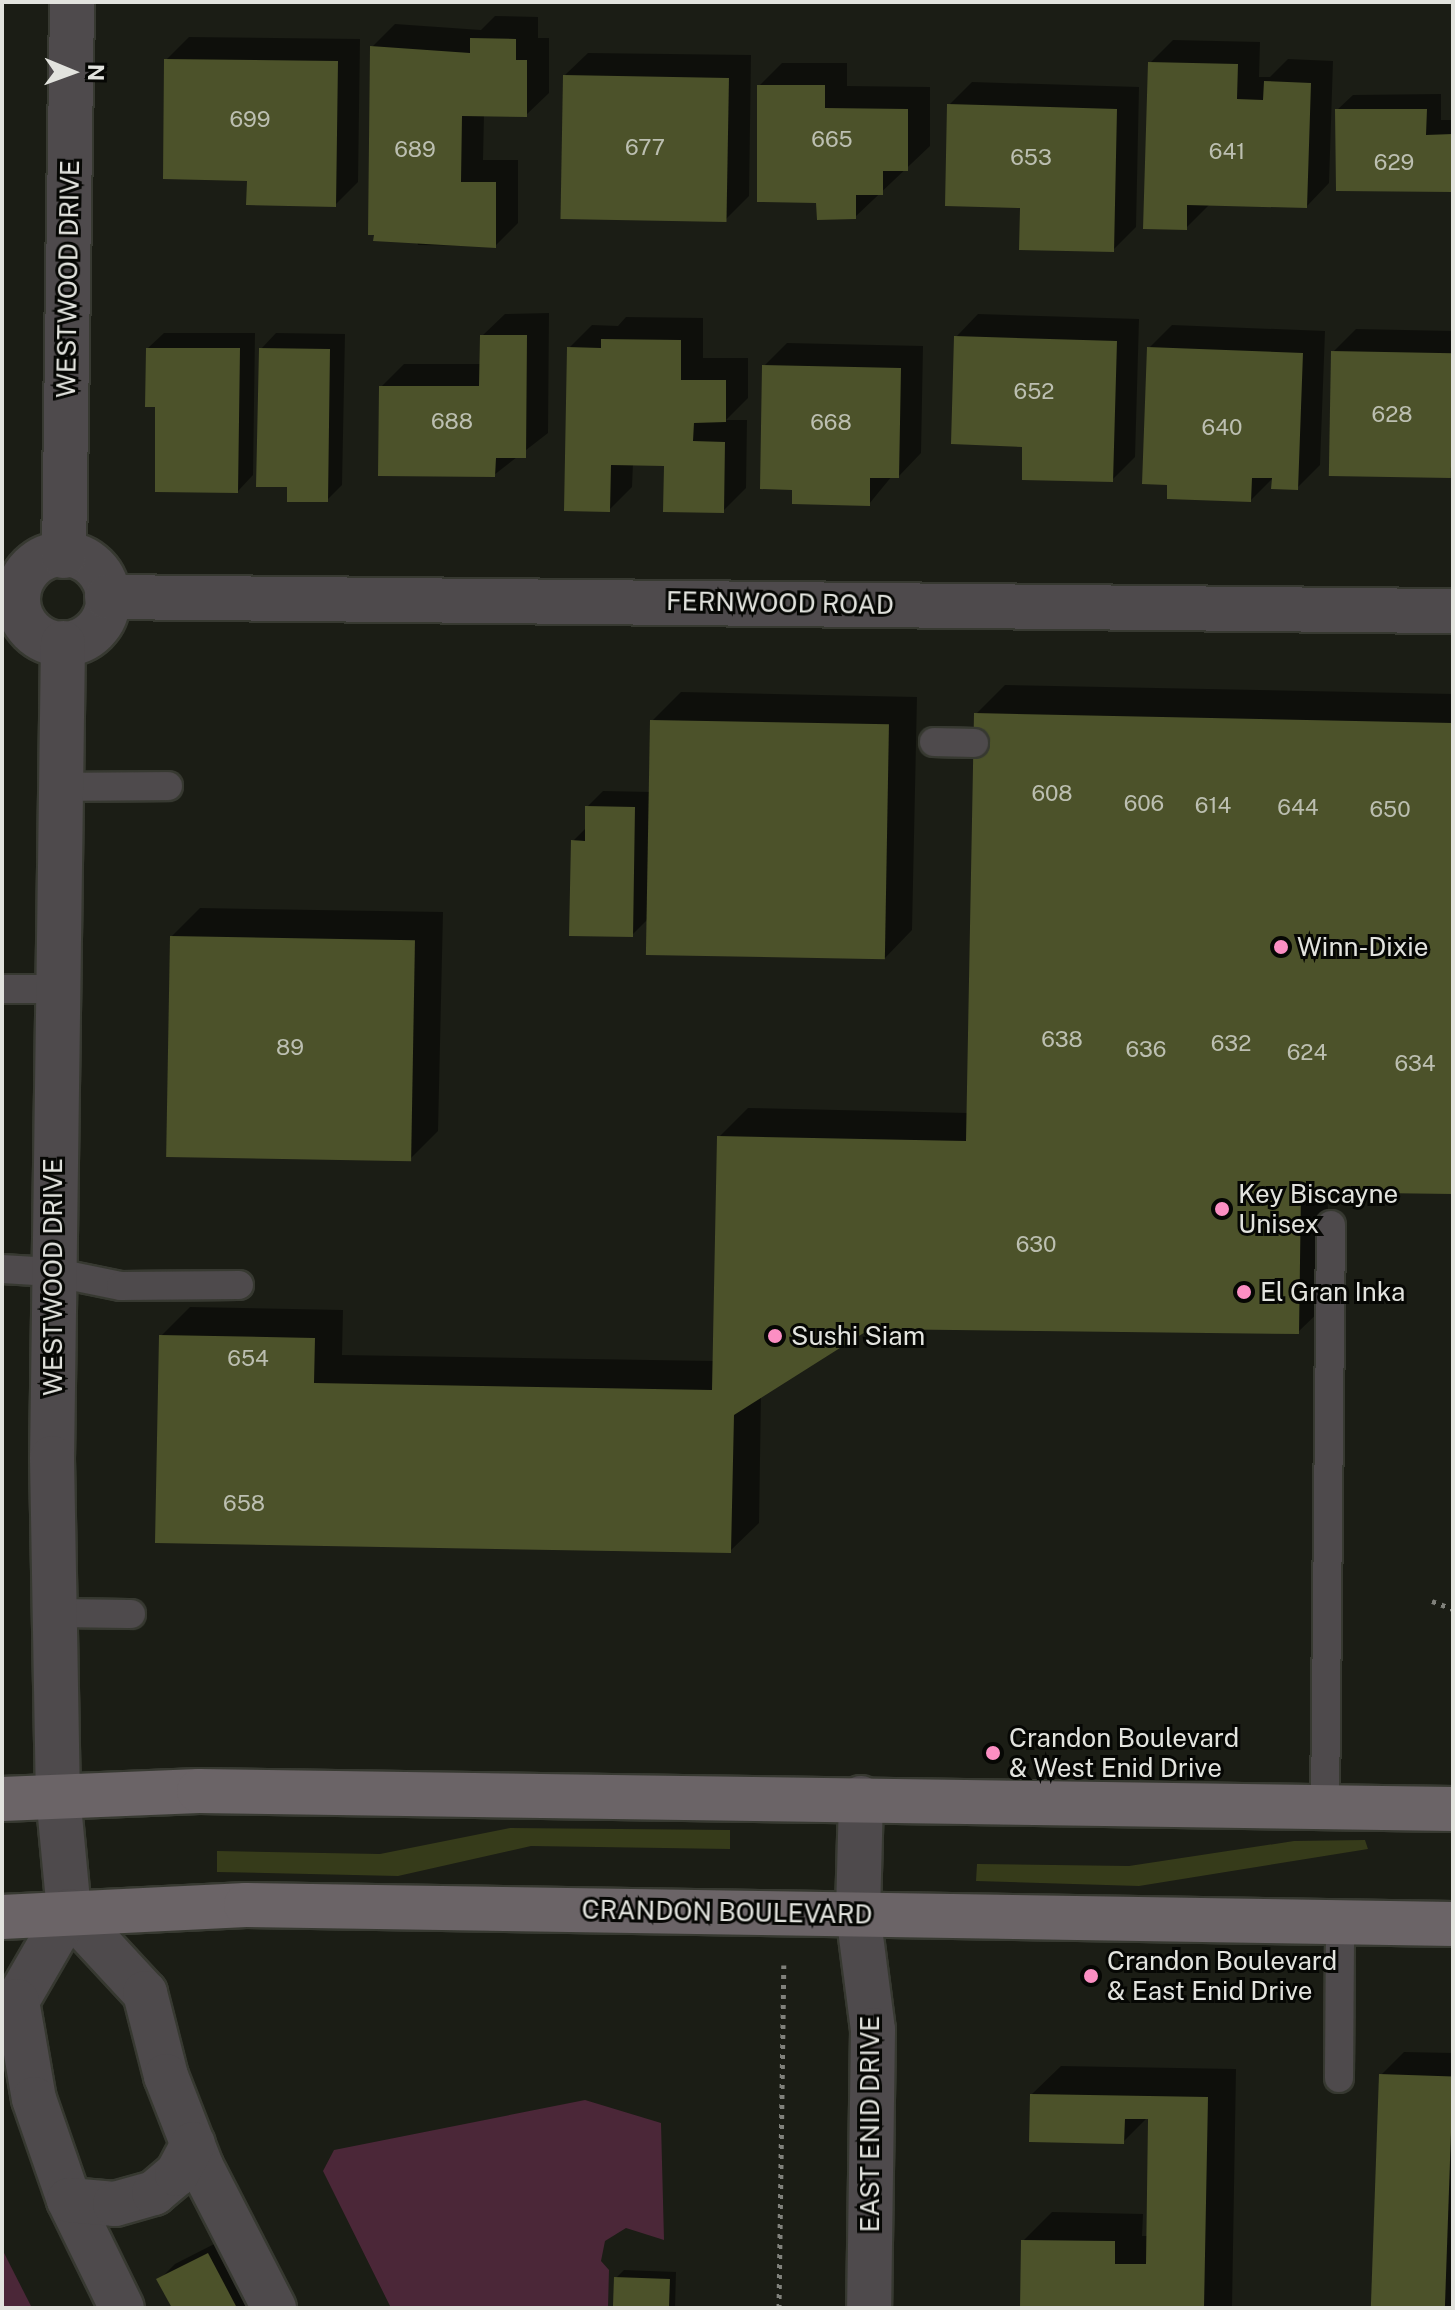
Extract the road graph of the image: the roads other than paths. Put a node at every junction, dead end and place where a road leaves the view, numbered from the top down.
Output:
1 (72, 2) edge
2 (64, 556) junction
3 (107, 597) junction
4 (10, 602) edge
5 (1453, 611) edge
6 (63, 643) junction
7 (934, 742) dead end
8 (974, 743) dead end
9 (168, 786) dead end
10 (60, 787) junction
11 (2, 989) edge
12 (56, 989) junction
13 (1331, 1225) dead end
14 (2, 1269) edge
15 (52, 1272) junction
16 (239, 1285) dead end
17 (57, 1613) junction
18 (131, 1614) dead end
19 (58, 1795) junction
20 (861, 1798) junction
21 (2, 1799) edge
22 (1325, 1807) junction
23 (1453, 1809) edge
24 (69, 1911) junction
25 (858, 1913) junction
26 (2, 1917) edge
27 (1340, 1922) junction
28 (1453, 1924) edge
29 (1339, 2078) dead end
30 (193, 2144) junction
31 (69, 2200) junction
32 (122, 2308) edge
33 (274, 2308) edge
34 (869, 2308) edge

1 - 2 street, WESTWOOD DRIVE
2 - 3 street
2 - 4 street
3 - 5 street, FERNWOOD ROAD
3 - 6 street
4 - 6 street
6 - 10 street, WESTWOOD DRIVE
7 - 8 lane
9 - 10 lane
10 - 12 street, WESTWOOD DRIVE
11 - 12 lane
12 - 15 street, WESTWOOD DRIVE
13 - 22 lane
14 - 15 lane
15 - 16 lane
15 - 17 street, WESTWOOD DRIVE
17 - 18 lane
17 - 19 street, WESTWOOD DRIVE
19 - 20 main road
19 - 21 main road
19 - 24 street, WESTWOOD DRIVE
20 - 22 main road
20 - 25 street, EAST ENID DRIVE
22 - 23 main road
24 - 25 main road, CRANDON BOULEVARD
24 - 26 main road, CRANDON BOULEVARD
24 - 30 street
24 - 31 street
25 - 27 main road, CRANDON BOULEVARD
25 - 34 street, EAST ENID DRIVE
27 - 28 main road, CRANDON BOULEVARD
27 - 29 lane
30 - 31 street
30 - 33 street
31 - 32 street

